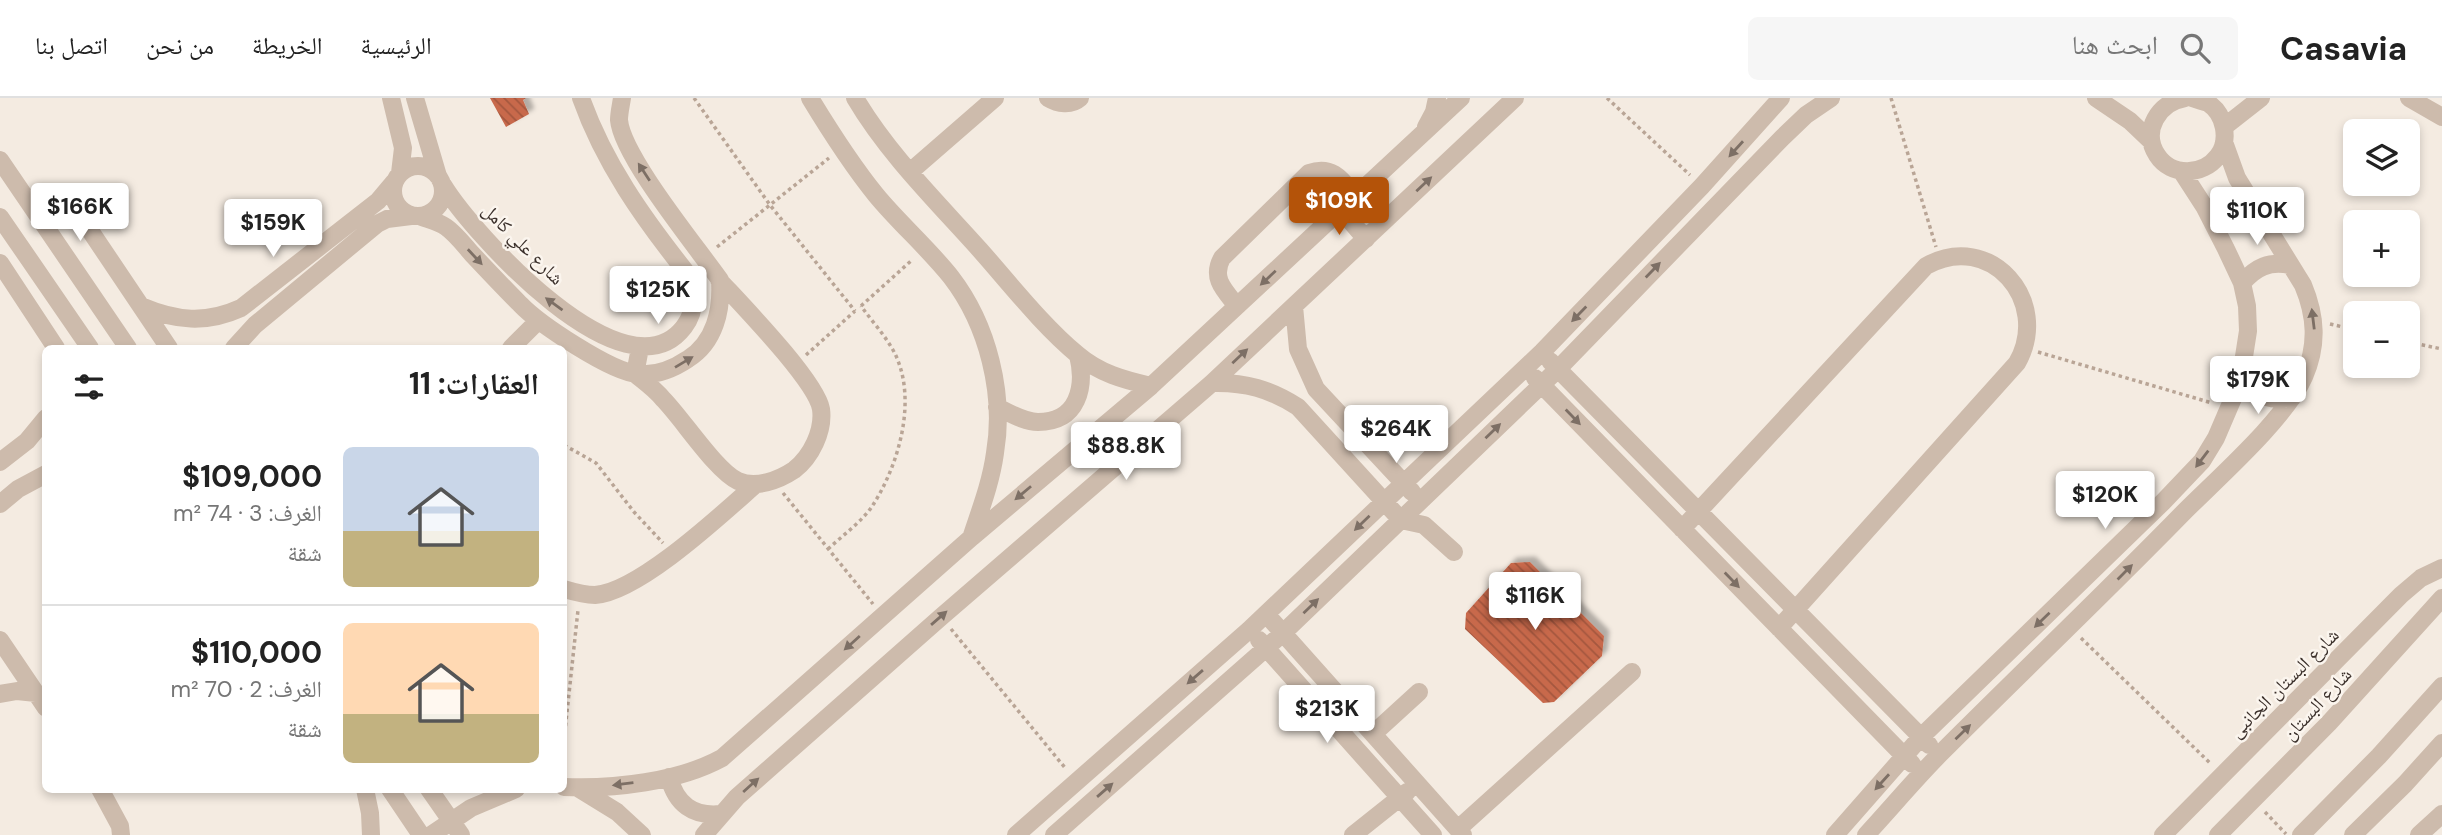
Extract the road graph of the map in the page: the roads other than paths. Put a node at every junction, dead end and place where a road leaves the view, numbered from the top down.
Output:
1 (391, 98) edge
2 (415, 98) edge
3 (581, 98) edge
4 (622, 98) edge
5 (810, 98) edge
6 (855, 98) edge
7 (995, 98) edge
8 (1048, 98) edge
9 (1080, 98) edge
10 (1437, 98) edge
11 (1461, 98) edge
12 (1515, 98) edge
13 (1781, 98) edge
14 (1831, 98) edge
15 (2096, 98) edge
16 (2185, 98) edge
17 (2261, 98) edge
18 (2409, 98) edge
19 (2205, 100) edge
20 (2442, 117) edge
21 (1423, 134) junction
22 (2224, 135) junction
23 (2151, 141) junction
24 (0, 160) edge
25 (911, 171) junction
26 (2182, 172) junction
27 (397, 177) junction
28 (441, 180) junction
29 (1356, 197) junction
30 (32, 205) junction
31 (1341, 210) junction
32 (416, 217) junction
33 (2, 229) edge
34 (1366, 239) junction
35 (0, 263) edge
36 (2290, 265) junction
37 (720, 280) junction
38 (692, 282) junction
39 (2242, 283) junction
40 (141, 306) junction
41 (1237, 306) junction
42 (1294, 306) junction
43 (538, 321) junction
44 (54, 345) edge
45 (88, 345) edge
46 (126, 345) edge
47 (167, 345) edge
48 (237, 345) edge
49 (514, 345) edge
50 (640, 348) junction
51 (1542, 352) junction
52 (1079, 355) junction
53 (1525, 368) junction
54 (1558, 369) junction
55 (635, 374) junction
56 (2241, 382) junction
57 (1212, 383) junction
58 (1541, 385) junction
59 (1151, 386) junction
60 (2292, 398) junction
61 (997, 407) junction
62 (42, 423) edge
63 (0, 462) edge
64 (42, 476) edge
65 (764, 482) junction
66 (1404, 483) junction
67 (1420, 501) junction
68 (1385, 502) junction
69 (0, 504) edge
70 (1699, 512) junction
71 (1401, 520) junction
72 (1424, 525) junction
73 (1682, 529) junction
74 (972, 537) junction
75 (1454, 552) dead end
76 (2442, 569) edge
77 (571, 591) edge
78 (2442, 598) edge
79 (1795, 609) junction
80 (1266, 614) junction
81 (1779, 628) junction
82 (1250, 630) junction
83 (1283, 633) junction
84 (0, 640) edge
85 (1266, 649) junction
86 (1632, 672) dead end
87 (2442, 686) edge
88 (1419, 692) dead end
89 (0, 694) edge
90 (41, 701) edge
91 (1373, 734) junction
92 (1922, 737) junction
93 (2442, 743) edge
94 (1939, 755) junction
95 (1905, 757) junction
96 (1922, 774) junction
97 (669, 777) junction
98 (1418, 783) junction
99 (570, 787) edge
100 (102, 793) edge
101 (366, 793) edge
102 (393, 793) edge
103 (432, 793) edge
104 (504, 793) edge
105 (1400, 798) junction
106 (721, 814) junction
107 (2442, 814) edge
108 (455, 827) edge
109 (1461, 832) edge
110 (121, 835) edge
111 (371, 835) edge
112 (421, 835) edge
113 (431, 835) edge
114 (642, 835) edge
115 (704, 835) edge
116 (1016, 835) edge
117 (1054, 835) edge
118 (1353, 835) edge
119 (1433, 835) edge
120 (1835, 835) edge
121 (1866, 835) edge
122 (2163, 835) edge
123 (2218, 835) edge
124 (2301, 835) edge
125 (2353, 835) edge
126 (2419, 835) edge

1 - 27 street
2 - 28 street, شارع علي كامل
3 - 38 street
37 -> 4 street
5 - 61 street
6 - 25 street
7 - 25 street
8 - 9 street
10 - 21 street
11 - 21 street
34 -> 12 street
13 -> 51 street
54 -> 14 street
15 - 23 street
16 - 23 street
17 - 22 street
18 - 20 street
19 - 22 street
21 - 29 street
22 - 26 street
22 - 36 street
23 - 26 street
24 - 30 street
25 - 52 street
26 - 39 street
27 - 28 street
27 - 32 street
27 - 40 street
28 - 32 street
50 -> 28 street, شارع علي كامل
29 - 31 street
29 - 41 street
30 - 40 street
30 - 46 street
31 - 34 street
31 -> 41 street
32 -> 43 street
32 - 48 street
33 - 45 street
34 - 42 street
35 - 44 street
36 - 39 street
60 -> 36 street
37 - 38 street
55 -> 37 street
37 - 65 street
38 - 50 street
39 - 56 street
40 - 47 street
41 - 59 street
57 -> 42 street
42 - 66 street
43 - 49 street
43 - 55 street
50 - 55 street
51 - 53 street
51 - 54 street
52 - 59 street
52 - 61 street
53 - 58 street
53 - 66 street
54 - 58 street
54 - 70 street
55 - 65 street
56 - 60 street
56 -> 92 street
57 - 68 street
106 -> 57 street
67 -> 58 street
58 -> 73 street
59 -> 74 street
94 -> 60 street
61 - 74 street
62 - 63 street
64 - 69 street
65 - 77 street
66 - 67 street
66 - 68 street
67 - 71 street
67 - 72 street
68 - 71 street
68 -> 80 street
70 - 73 street
70 - 79 street
70 - 79 street
71 - 72 street
83 -> 71 street
72 - 75 street
73 -> 81 street
74 -> 97 street
76 - 122 street, شارع البستان الجانبى
78 - 123 street, شارع البستان
79 - 81 street
79 - 92 street
80 - 82 street
80 - 83 street
81 - 95 street
82 - 85 street
82 -> 116 street
83 - 85 street
83 - 91 street
84 - 90 street
85 - 105 street
117 -> 85 street
86 - 109 street
87 - 124 street
88 - 91 street
89 - 90 street
91 - 98 street
92 - 94 street
92 - 95 street
93 - 125 street
94 - 96 street
95 - 96 street
95 -> 120 street
96 - 121 street
97 -> 99 street
97 - 106 street
98 - 105 street
98 - 109 street
99 - 114 street
100 - 110 street
101 - 111 street
102 - 112 street
103 - 108 street
104 - 108 street
105 - 118 street
105 - 119 street
106 - 115 street
107 - 126 street
108 - 113 street

